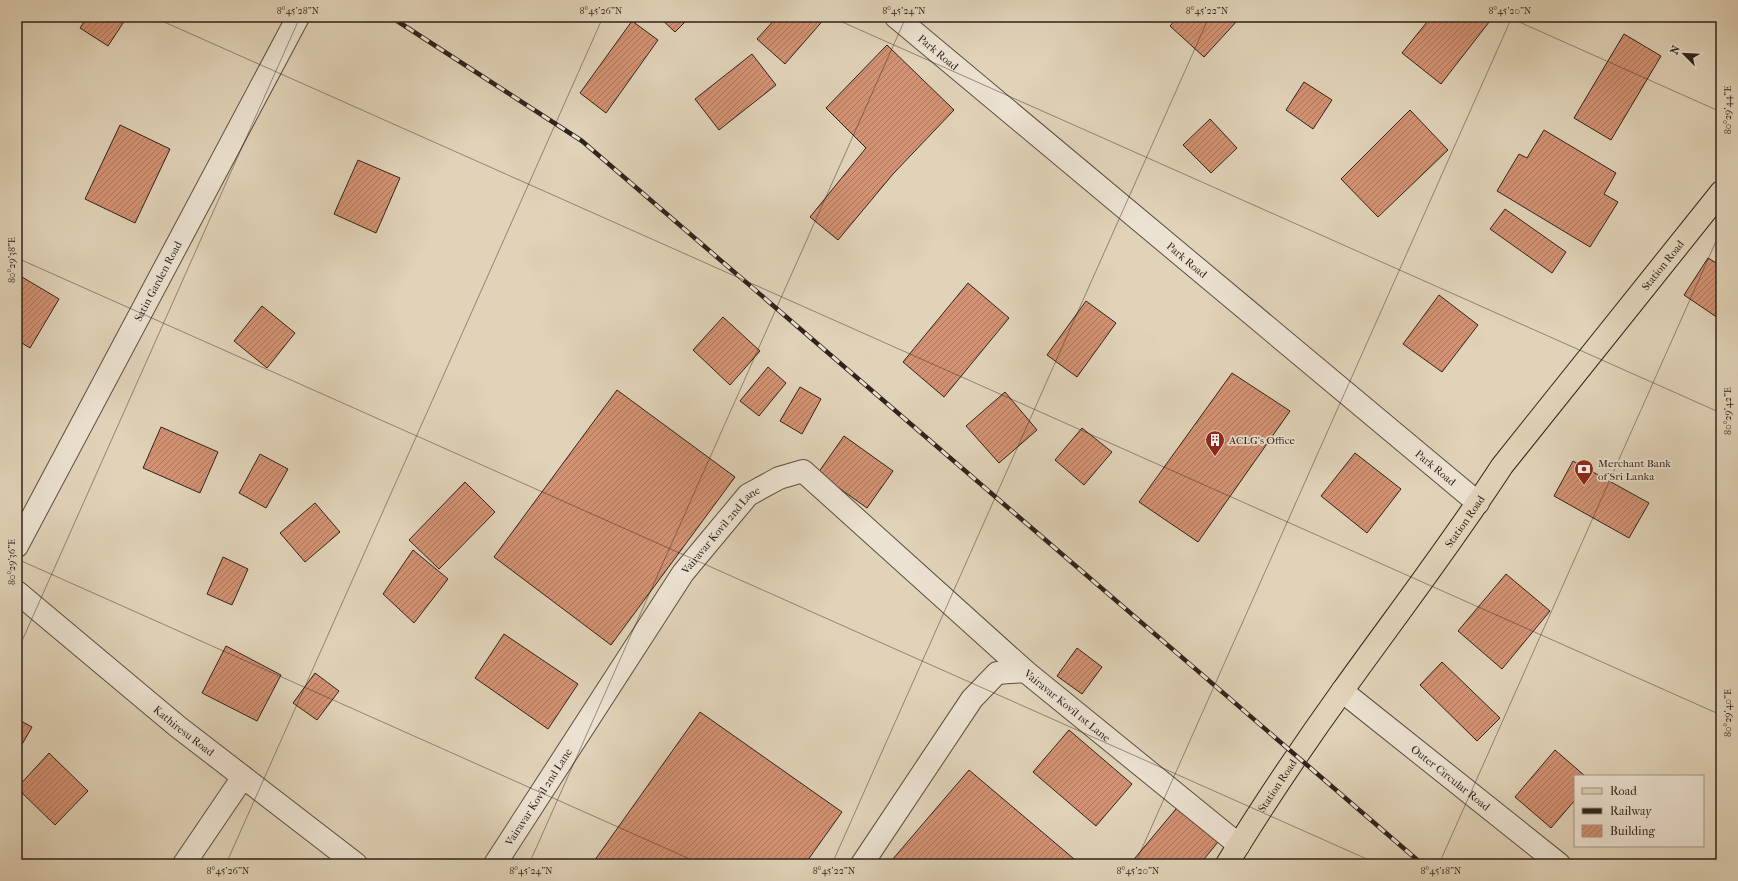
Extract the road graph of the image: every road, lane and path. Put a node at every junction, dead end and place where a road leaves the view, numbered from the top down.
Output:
1 (298, 17) edge
2 (896, 17) edge
3 (1721, 192) edge
4 (1478, 503) junction
5 (17, 546) edge
6 (17, 592) edge
7 (1025, 671) junction
8 (1342, 691) junction
9 (242, 777) junction
10 (1239, 845) junction
11 (184, 864) edge
12 (356, 864) edge
13 (495, 864) edge
14 (862, 864) edge
15 (1227, 864) edge
16 (1559, 864) edge

1 - 5 street, Satin Garden Road
2 - 4 street, Park Road
3 - 4 main road, Station Road
4 - 8 main road, Station Road
6 - 9 street, Kathiresu Road
7 - 10 street, Vairavar Kovil 1st Lane
7 - 13 street, Vairavar Kovil 2nd Lane
7 - 14 street, Vairavar Kovil 1st Lane
8 - 10 main road, Station Road
8 - 16 street, Outer Circular Road
9 - 11 street
9 - 12 street, Kathiresu Road
10 - 15 main road, Station Road

